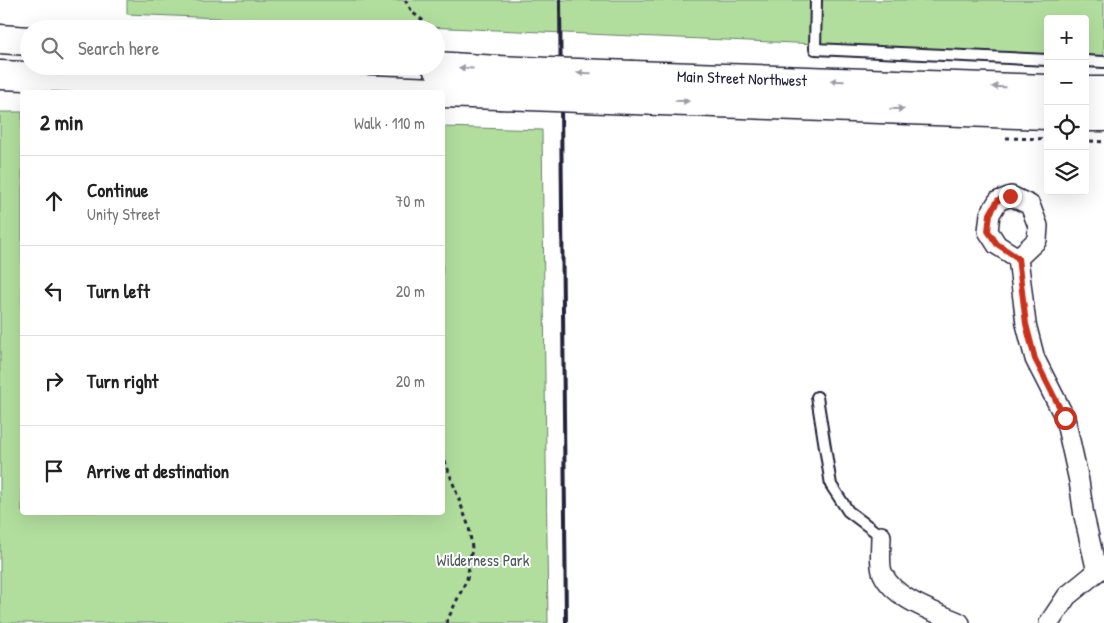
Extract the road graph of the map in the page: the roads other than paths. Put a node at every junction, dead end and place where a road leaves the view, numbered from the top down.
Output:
1 (816, 0) edge
2 (0, 40) edge
3 (20, 41) edge
4 (445, 58) edge
5 (1044, 60) edge
6 (1089, 61) edge
7 (1104, 62) edge
8 (0, 75) edge
9 (498, 82) junction
10 (633, 87) junction
11 (1044, 89) edge
12 (385, 90) edge
13 (1089, 90) edge
14 (1104, 91) edge
15 (445, 92) edge
16 (1044, 115) edge
17 (1089, 117) edge
18 (1104, 117) edge
19 (1018, 258) dead end
20 (817, 398) dead end
21 (881, 536) joint
22 (1100, 569) edge
23 (960, 623) edge
24 (1048, 623) edge

1 - 5 lane
2 - 3 main road
9 -> 4 main road, Main Street Northwest
6 - 7 lane
8 - 12 main road
9 - 10 main road, Main Street Northwest, bridge
9 - 15 main road, Main Street Northwest
11 -> 10 main road, Main Street Northwest
10 -> 16 main road, Main Street Northwest
13 - 14 main road
17 - 18 main road
19 - 22 street
20 - 21 lane
21 - 23 street
22 - 24 street

